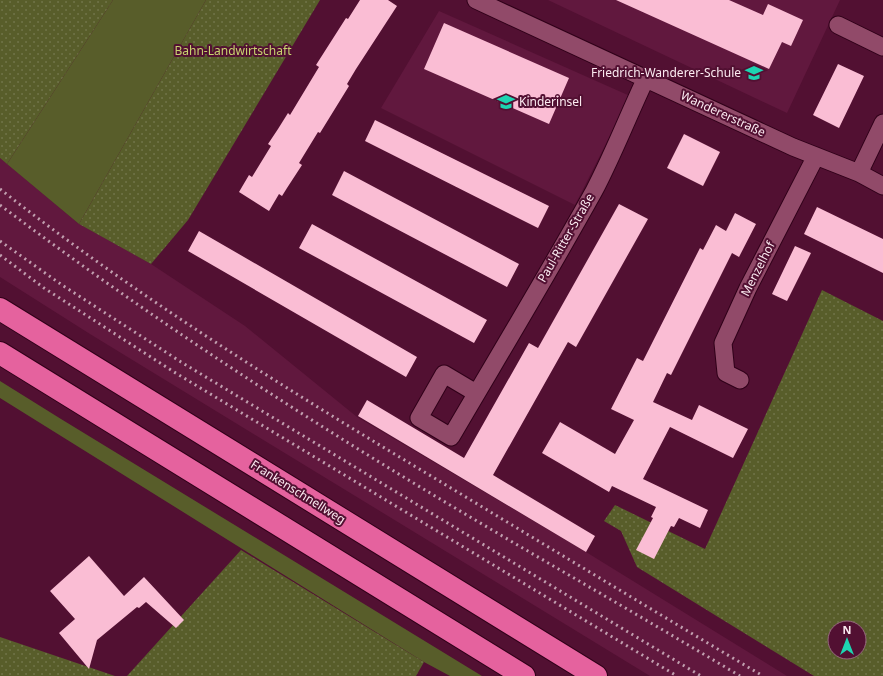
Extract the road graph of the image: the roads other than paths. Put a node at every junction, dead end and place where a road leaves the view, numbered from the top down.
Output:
1 (476, 0) edge
2 (838, 25) dead end
3 (883, 47) edge
4 (646, 78) junction
5 (883, 123) edge
6 (816, 156) junction
7 (859, 173) junction
8 (883, 186) edge
9 (0, 309) edge
10 (0, 354) edge
11 (740, 380) dead end
12 (476, 393) dead end
13 (524, 676) edge
14 (596, 676) edge

1 - 4 street, Wandererstraße
2 - 3 street
4 - 6 street, Wandererstraße
4 - 12 street, Paul-Ritter-Straße
5 - 7 street
6 - 7 street, Wandererstraße
6 - 11 street, Menzelhof
7 - 8 street, Wandererstraße
9 - 14 highway, Frankenschnellweg
10 - 13 highway

